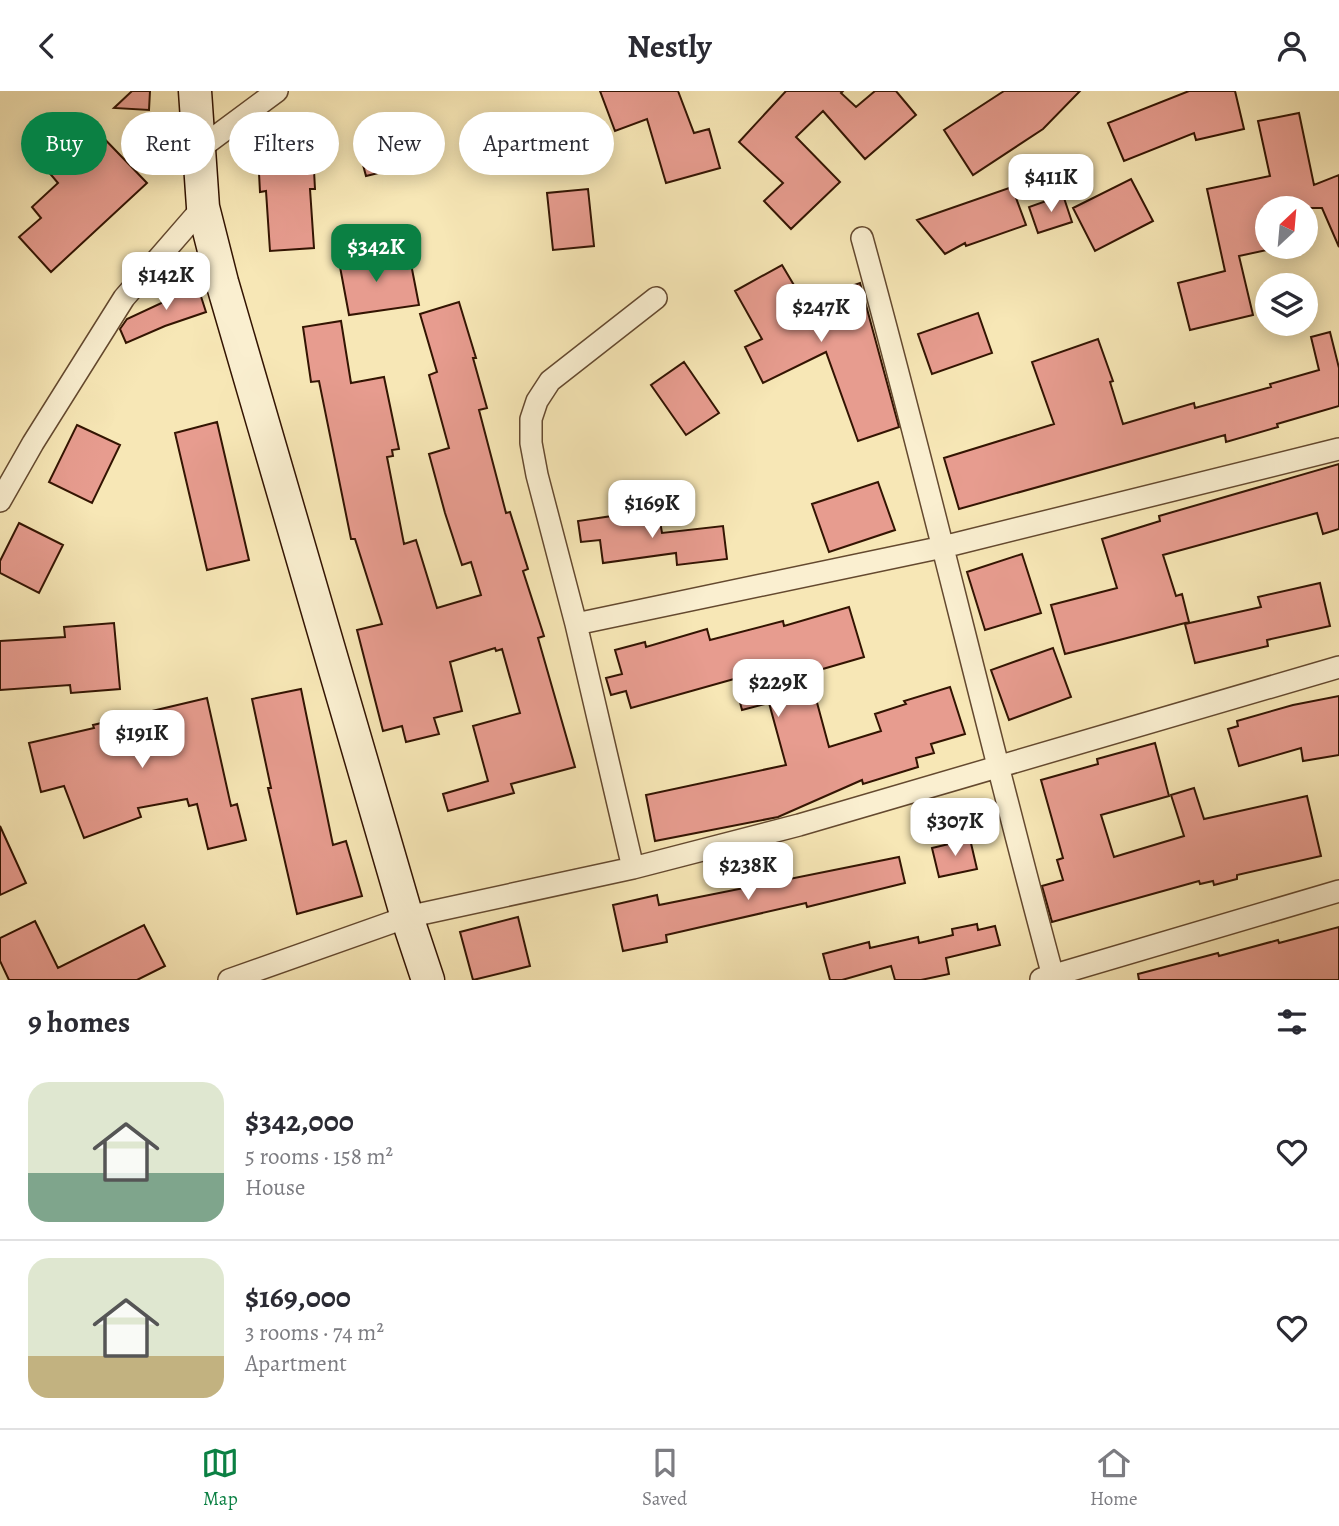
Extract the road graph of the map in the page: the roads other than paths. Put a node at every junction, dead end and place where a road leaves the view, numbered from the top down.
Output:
1 (195, 91) edge
2 (277, 91) edge
3 (196, 112) edge
4 (215, 137) edge
5 (201, 175) edge
6 (203, 207) junction
7 (862, 238) dead end
8 (656, 298) dead end
9 (1339, 449) edge
10 (0, 501) edge
11 (943, 547) junction
12 (576, 624) junction
13 (1339, 667) edge
14 (997, 768) junction
15 (633, 868) junction
16 (1339, 891) edge
17 (407, 917) junction
18 (1048, 979) edge
19 (229, 980) edge
20 (428, 980) edge

1 - 3 street
2 - 4 street
5 - 6 street
6 - 10 street
6 - 17 street
7 - 11 street
8 - 12 street
9 - 11 street
11 - 12 street
11 - 14 street
12 - 15 street
13 - 14 street
14 - 15 street
14 - 18 street
15 - 17 street
16 - 18 street
17 - 19 street
17 - 20 street

